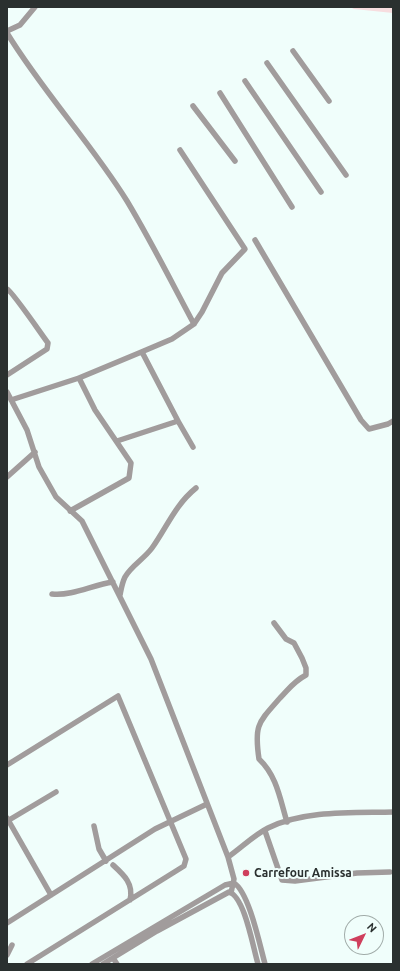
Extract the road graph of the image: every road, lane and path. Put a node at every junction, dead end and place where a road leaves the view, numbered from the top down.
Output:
1 (35, 7) edge
2 (7, 32) edge
3 (293, 51) dead end
4 (267, 63) dead end
5 (245, 81) dead end
6 (220, 93) dead end
7 (329, 101) dead end
8 (193, 106) dead end
9 (180, 150) dead end
10 (235, 161) dead end
11 (346, 175) dead end
12 (320, 192) dead end
13 (292, 207) dead end
14 (255, 240) dead end
15 (7, 289) edge
16 (194, 324) junction
17 (142, 352) junction
18 (7, 375) edge
19 (79, 378) junction
20 (7, 392) edge
21 (11, 400) junction
22 (178, 420) junction
23 (393, 421) edge
24 (117, 441) junction
25 (193, 448) dead end
26 (35, 452) junction
27 (7, 477) edge
28 (196, 488) dead end
29 (70, 511) junction
30 (112, 582) junction
31 (52, 594) dead end
32 (120, 595) junction
33 (274, 623) dead end
34 (7, 766) edge
35 (56, 792) dead end
36 (207, 804) junction
37 (393, 812) edge
38 (8, 819) edge
39 (169, 822) junction
40 (287, 822) junction
41 (94, 826) dead end
42 (265, 830) junction
43 (228, 857) junction
44 (106, 861) junction
45 (113, 865) dead end
46 (390, 872) dead end
47 (234, 883) junction
48 (231, 893) junction
49 (52, 896) junction
50 (130, 900) junction
51 (7, 923) edge
52 (12, 945) dead end
53 (7, 955) edge
54 (114, 958) junction
55 (27, 964) edge
56 (92, 964) edge
57 (103, 964) edge
58 (117, 964) edge
59 (258, 964) edge
60 (265, 964) edge

1 - 2 street
2 - 16 street
3 - 7 street
4 - 11 street
5 - 12 street
6 - 13 street
8 - 10 street
9 - 16 street
14 - 23 street
15 - 18 street
16 - 17 street
17 - 19 street
17 - 22 street
19 - 21 street
19 - 24 street
20 - 21 street
21 - 26 street
22 - 24 street
22 - 25 street
24 - 29 street
26 - 27 street
26 - 29 street
28 - 32 street
29 - 30 street
30 - 31 street
30 - 32 street
32 - 36 street
33 - 40 street
34 - 39 street
35 - 38 street
36 - 39 street
36 - 43 street
37 - 40 street
38 - 49 street
39 - 44 street
39 - 50 street
40 - 42 street
41 - 44 street
42 - 43 street
42 - 46 street
43 - 47 street
44 - 49 street
45 - 50 street
47 - 48 street
47 - 56 street
47 - 60 street
48 - 54 street
48 - 59 street
49 - 51 street
50 - 55 street
52 - 53 street
54 - 57 street
54 - 58 street

